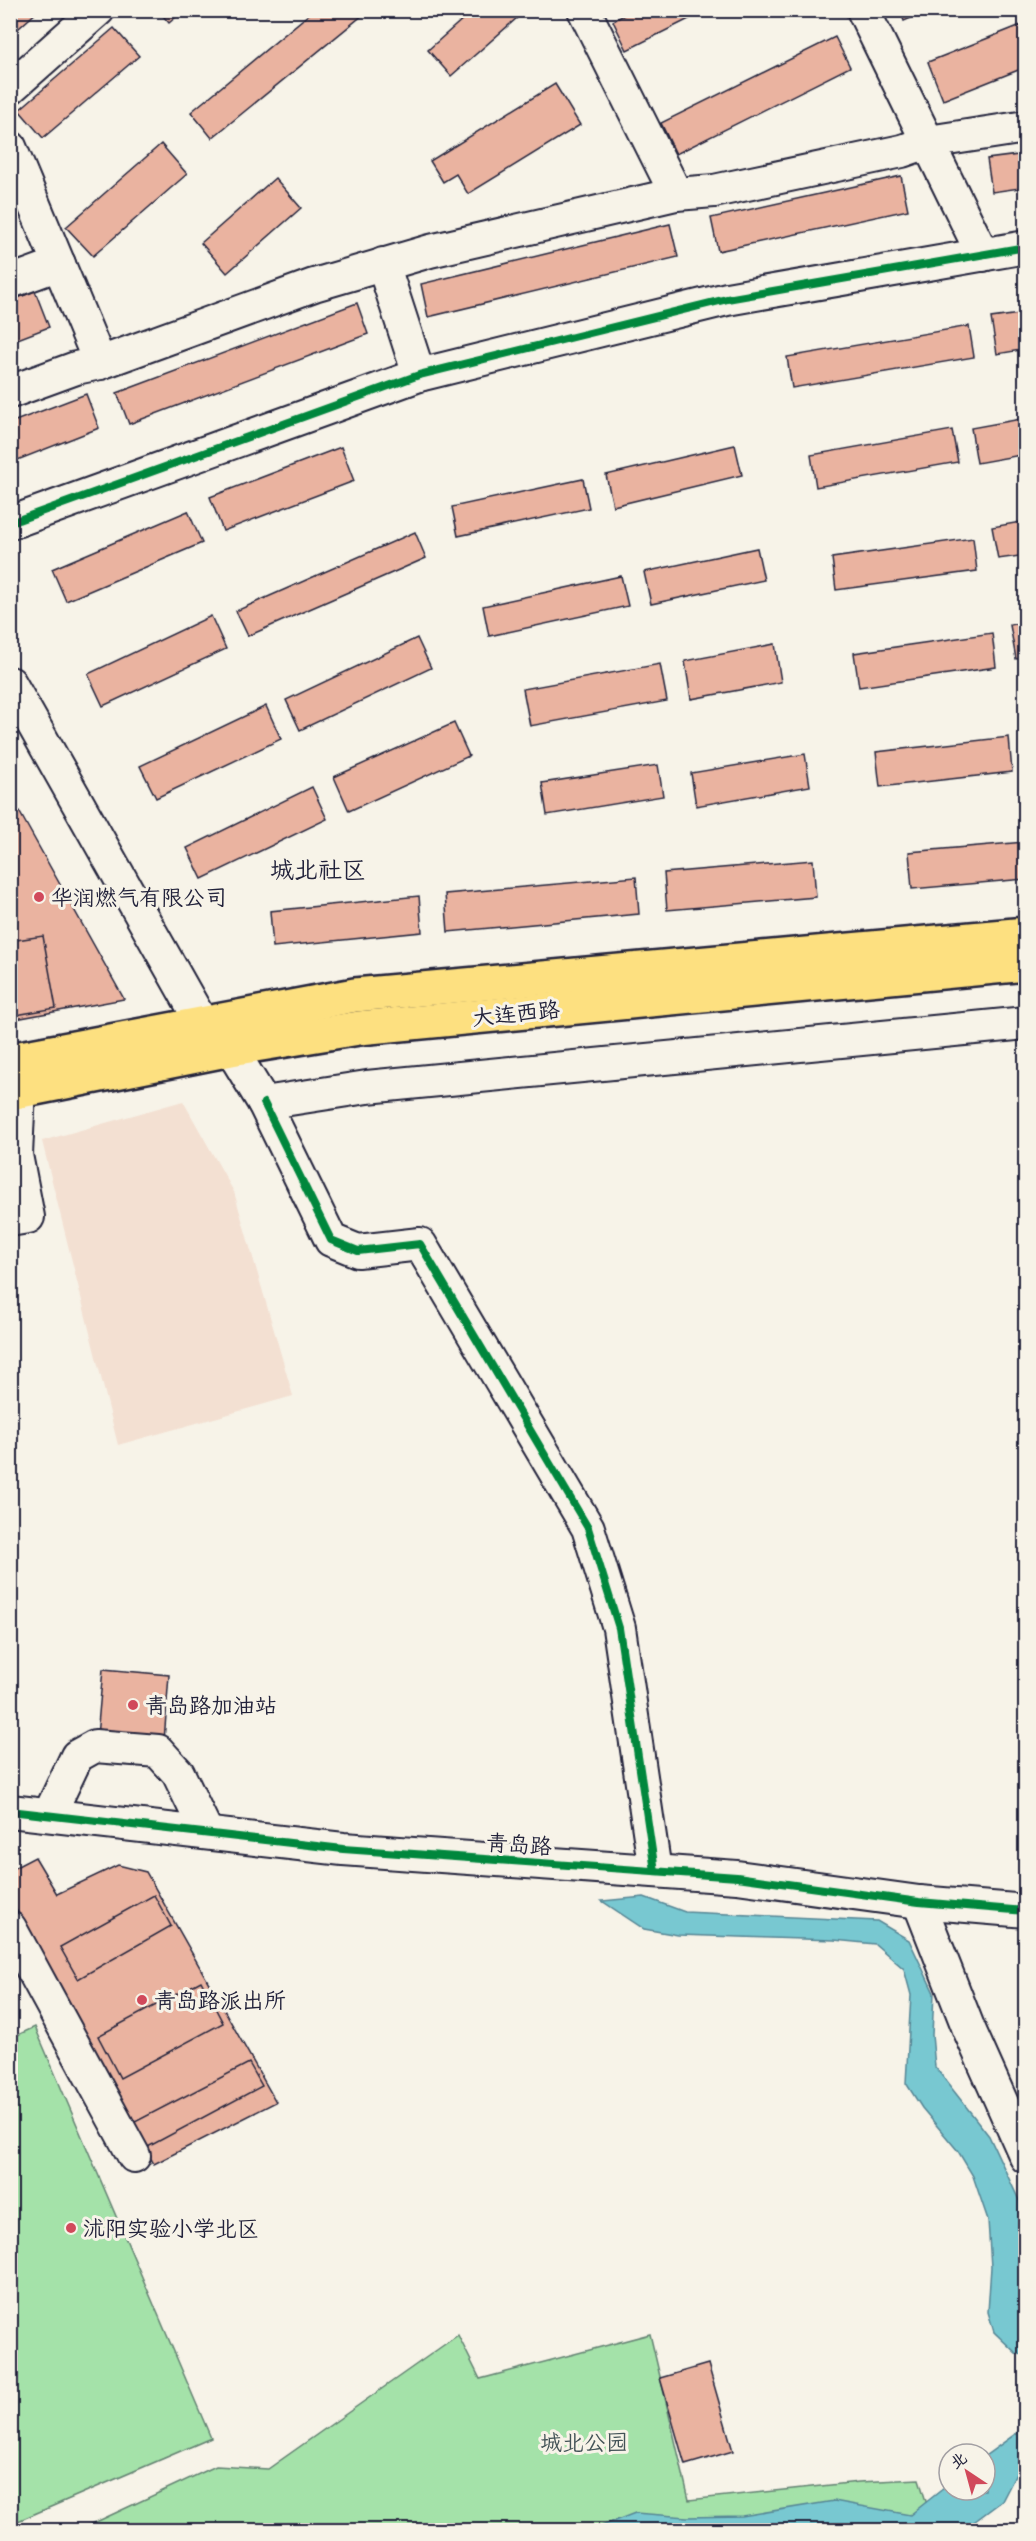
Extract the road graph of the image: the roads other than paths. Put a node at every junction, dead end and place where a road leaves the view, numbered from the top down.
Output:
1 (98, 10) edge
2 (584, 10) edge
3 (863, 10) edge
4 (10, 88) edge
5 (1026, 127) edge
6 (928, 142) junction
7 (10, 147) edge
8 (676, 194) junction
9 (1026, 247) edge
10 (983, 255) junction
11 (59, 264) junction
12 (383, 264) junction
13 (10, 282) edge
14 (100, 363) junction
15 (419, 375) junction
16 (10, 392) edge
17 (10, 523) edge
18 (10, 683) edge
19 (1026, 934) edge
20 (1026, 964) edge
21 (202, 1023) junction
22 (1026, 1023) edge
23 (231, 1049) junction
24 (10, 1060) edge
25 (15, 1092) edge
26 (264, 1103) junction
27 (10, 1220) edge
28 (10, 1811) edge
29 (49, 1815) junction
30 (207, 1833) junction
31 (655, 1871) junction
32 (919, 1902) junction
33 (1026, 1911) edge
34 (10, 1928) edge
35 (134, 2156) dead end
36 (1026, 2157) edge

1 - 4 street
2 - 8 street
3 - 6 street
5 - 6 street
6 - 8 street
6 - 10 street
7 - 11 street
8 - 12 street
9 - 10 street
10 - 15 street
11 - 13 street
11 - 14 street
12 - 14 street
12 - 15 street
14 - 16 street
15 - 17 street
18 - 21 street
19 - 21 main road, 大连西路
20 - 23 main road, 大连西路
21 - 24 main road, 大连西路
22 - 26 street
23 - 25 main road, 大连西路
23 - 26 street
25 - 27 street
26 - 31 street
28 - 29 street, 青岛路
29 - 30 street, 青岛路
29 - 30 street
30 - 31 street, 青岛路
31 - 32 street, 青岛路
32 - 33 street, 青岛路
32 - 36 street
34 - 35 street

